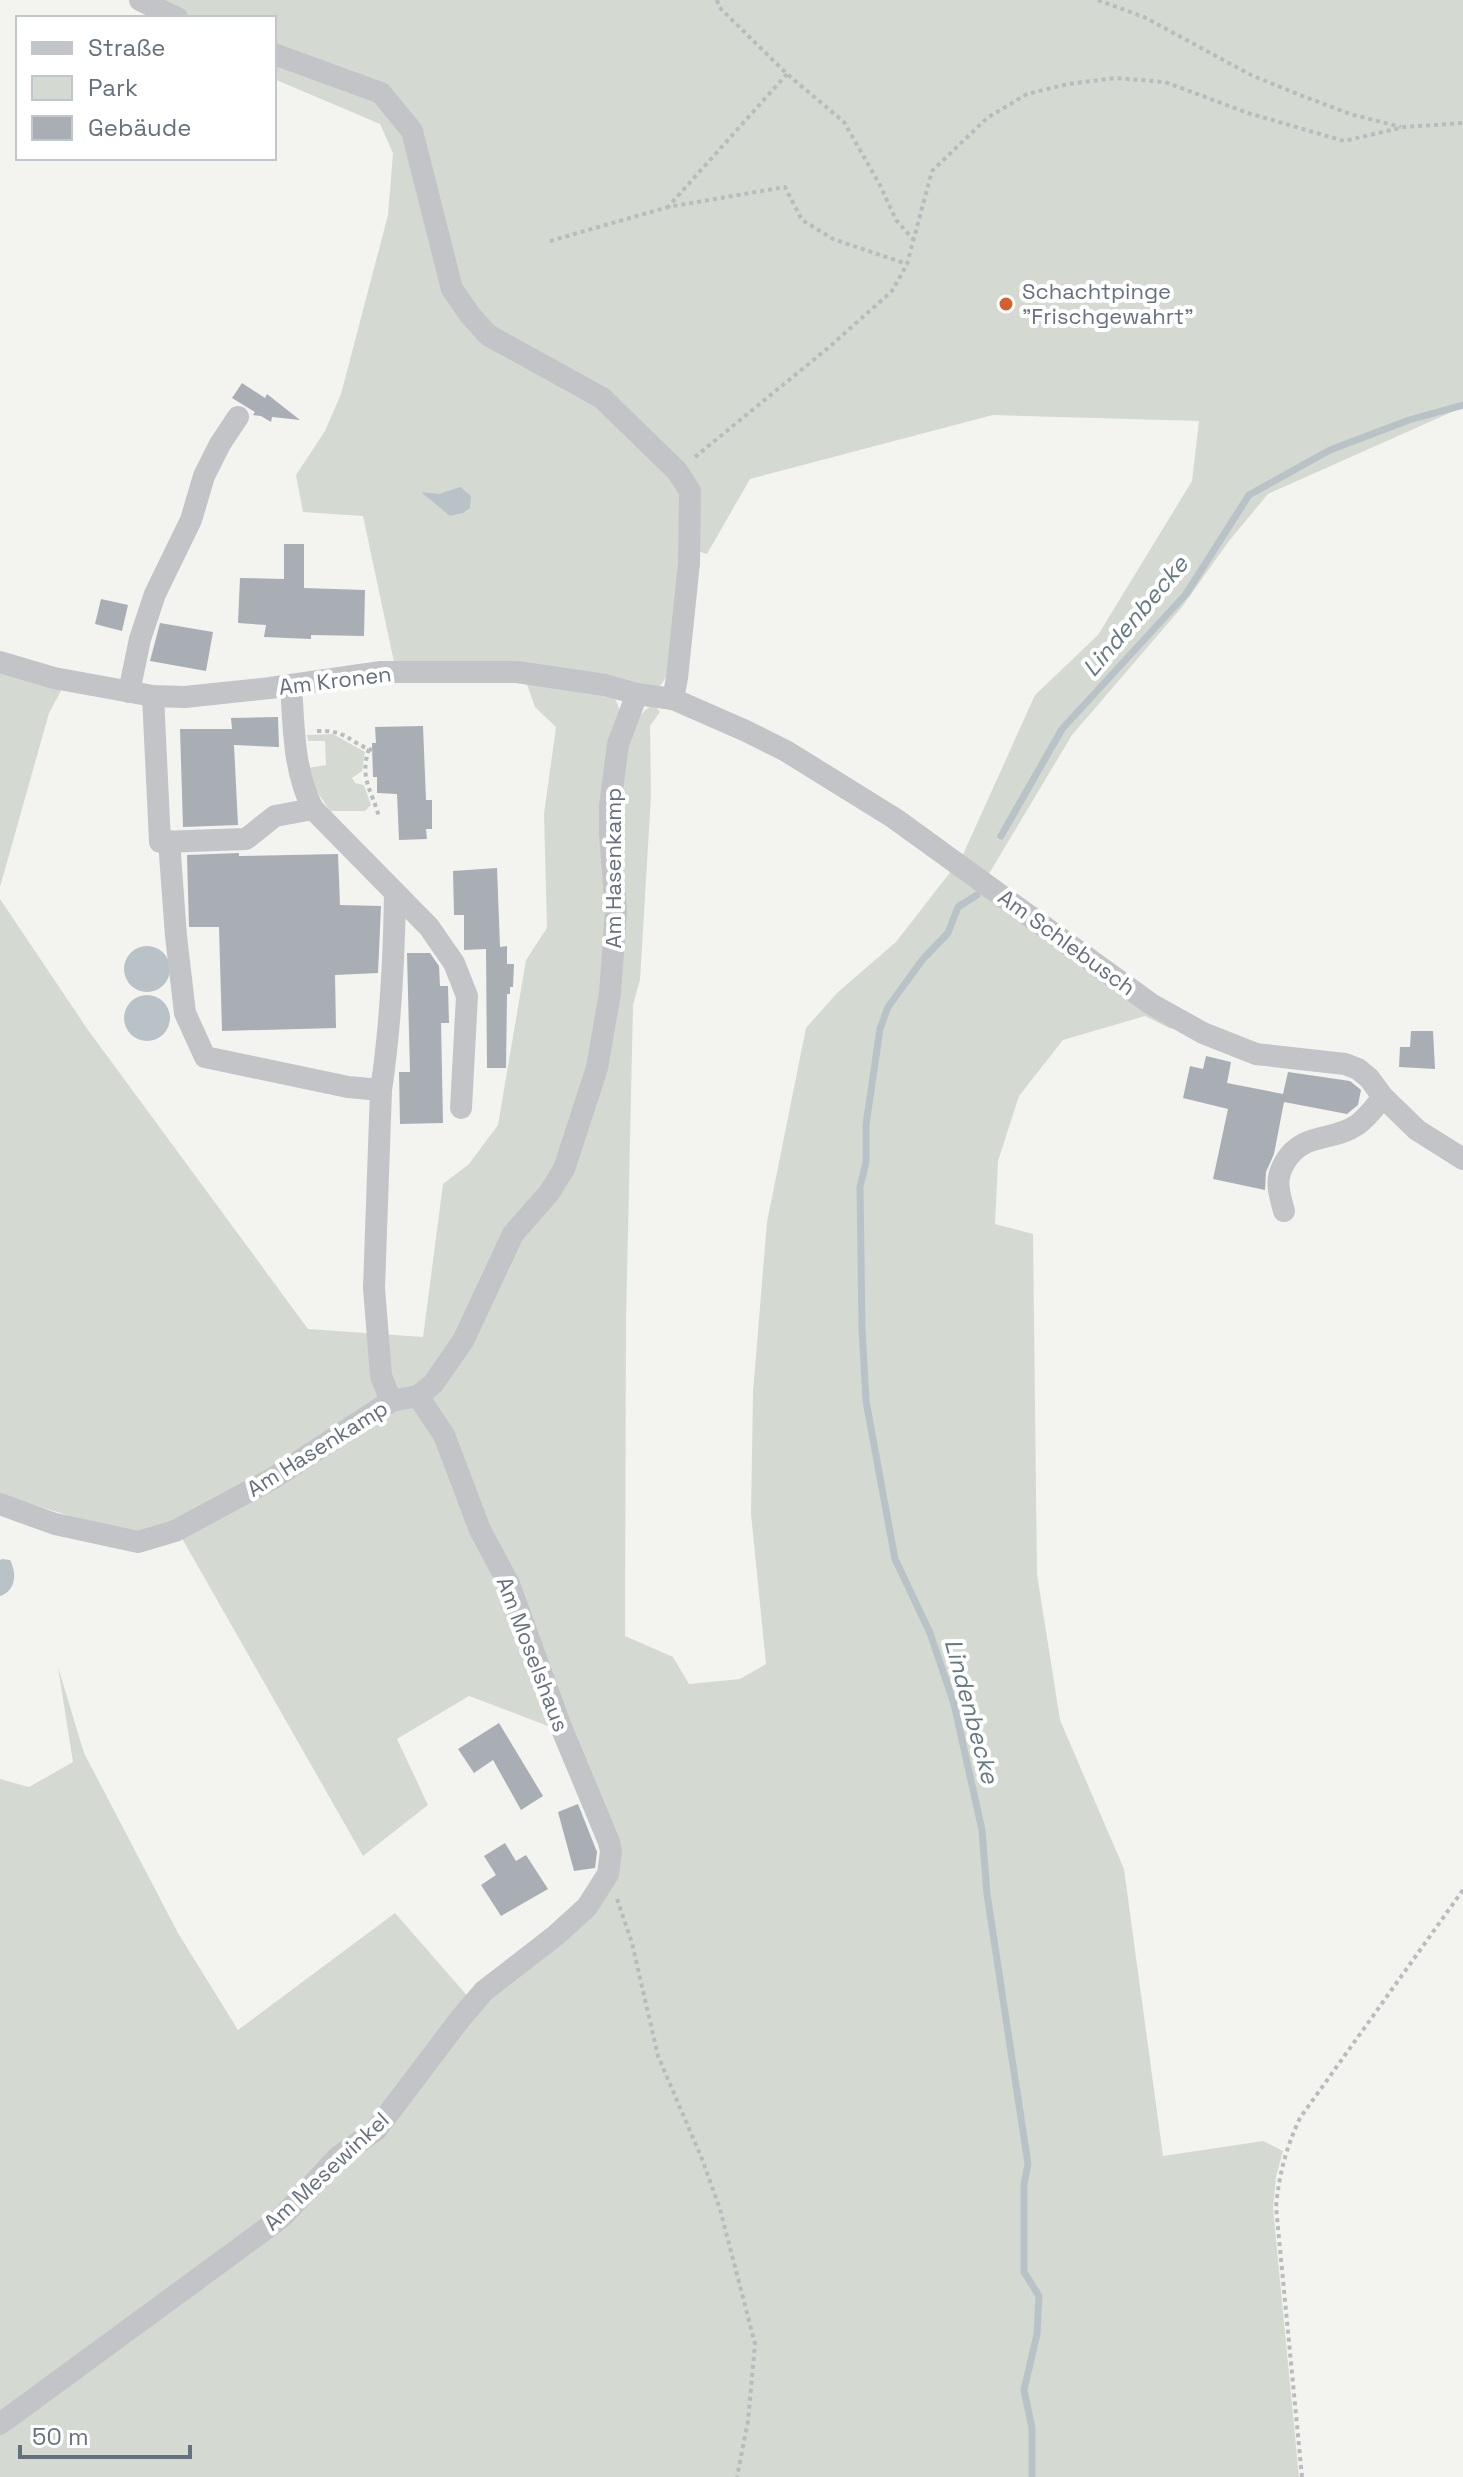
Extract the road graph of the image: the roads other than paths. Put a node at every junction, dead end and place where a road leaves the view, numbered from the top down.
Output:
1 (140, 0) edge
2 (173, 16) edge
3 (276, 55) edge
4 (238, 417) dead end
5 (0, 662) edge
6 (291, 685) junction
7 (129, 692) junction
8 (637, 694) junction
9 (153, 696) junction
10 (673, 699) junction
11 (313, 809) junction
12 (169, 841) junction
13 (395, 894) junction
14 (381, 1090) junction
15 (1383, 1097) junction
16 (461, 1108) dead end
17 (1463, 1159) edge
18 (1284, 1211) dead end
19 (418, 1396) junction
20 (391, 1401) junction
21 (0, 1504) edge
22 (608, 1874) joint
23 (0, 2424) edge

1 - 2 street
3 - 10 street
4 - 7 street
5 - 7 street, Am Kronen
6 - 8 street, Am Kronen
6 - 9 street, Am Kronen
6 - 11 street
7 - 9 street, Am Kronen
8 - 10 street, Am Kronen
8 - 19 street, Am Hasenkamp
9 - 12 street
10 - 15 street, Am Schlebusch
11 - 12 street
11 - 13 street
12 - 14 street
13 - 14 street
13 - 16 street
14 - 20 street
15 - 17 street, Am Schlebusch
15 - 18 street
19 - 20 street, Am Hasenkamp
19 - 22 street, Am Moselshaus
20 - 21 street, Am Hasenkamp
22 - 23 street, Am Mesewinkel

